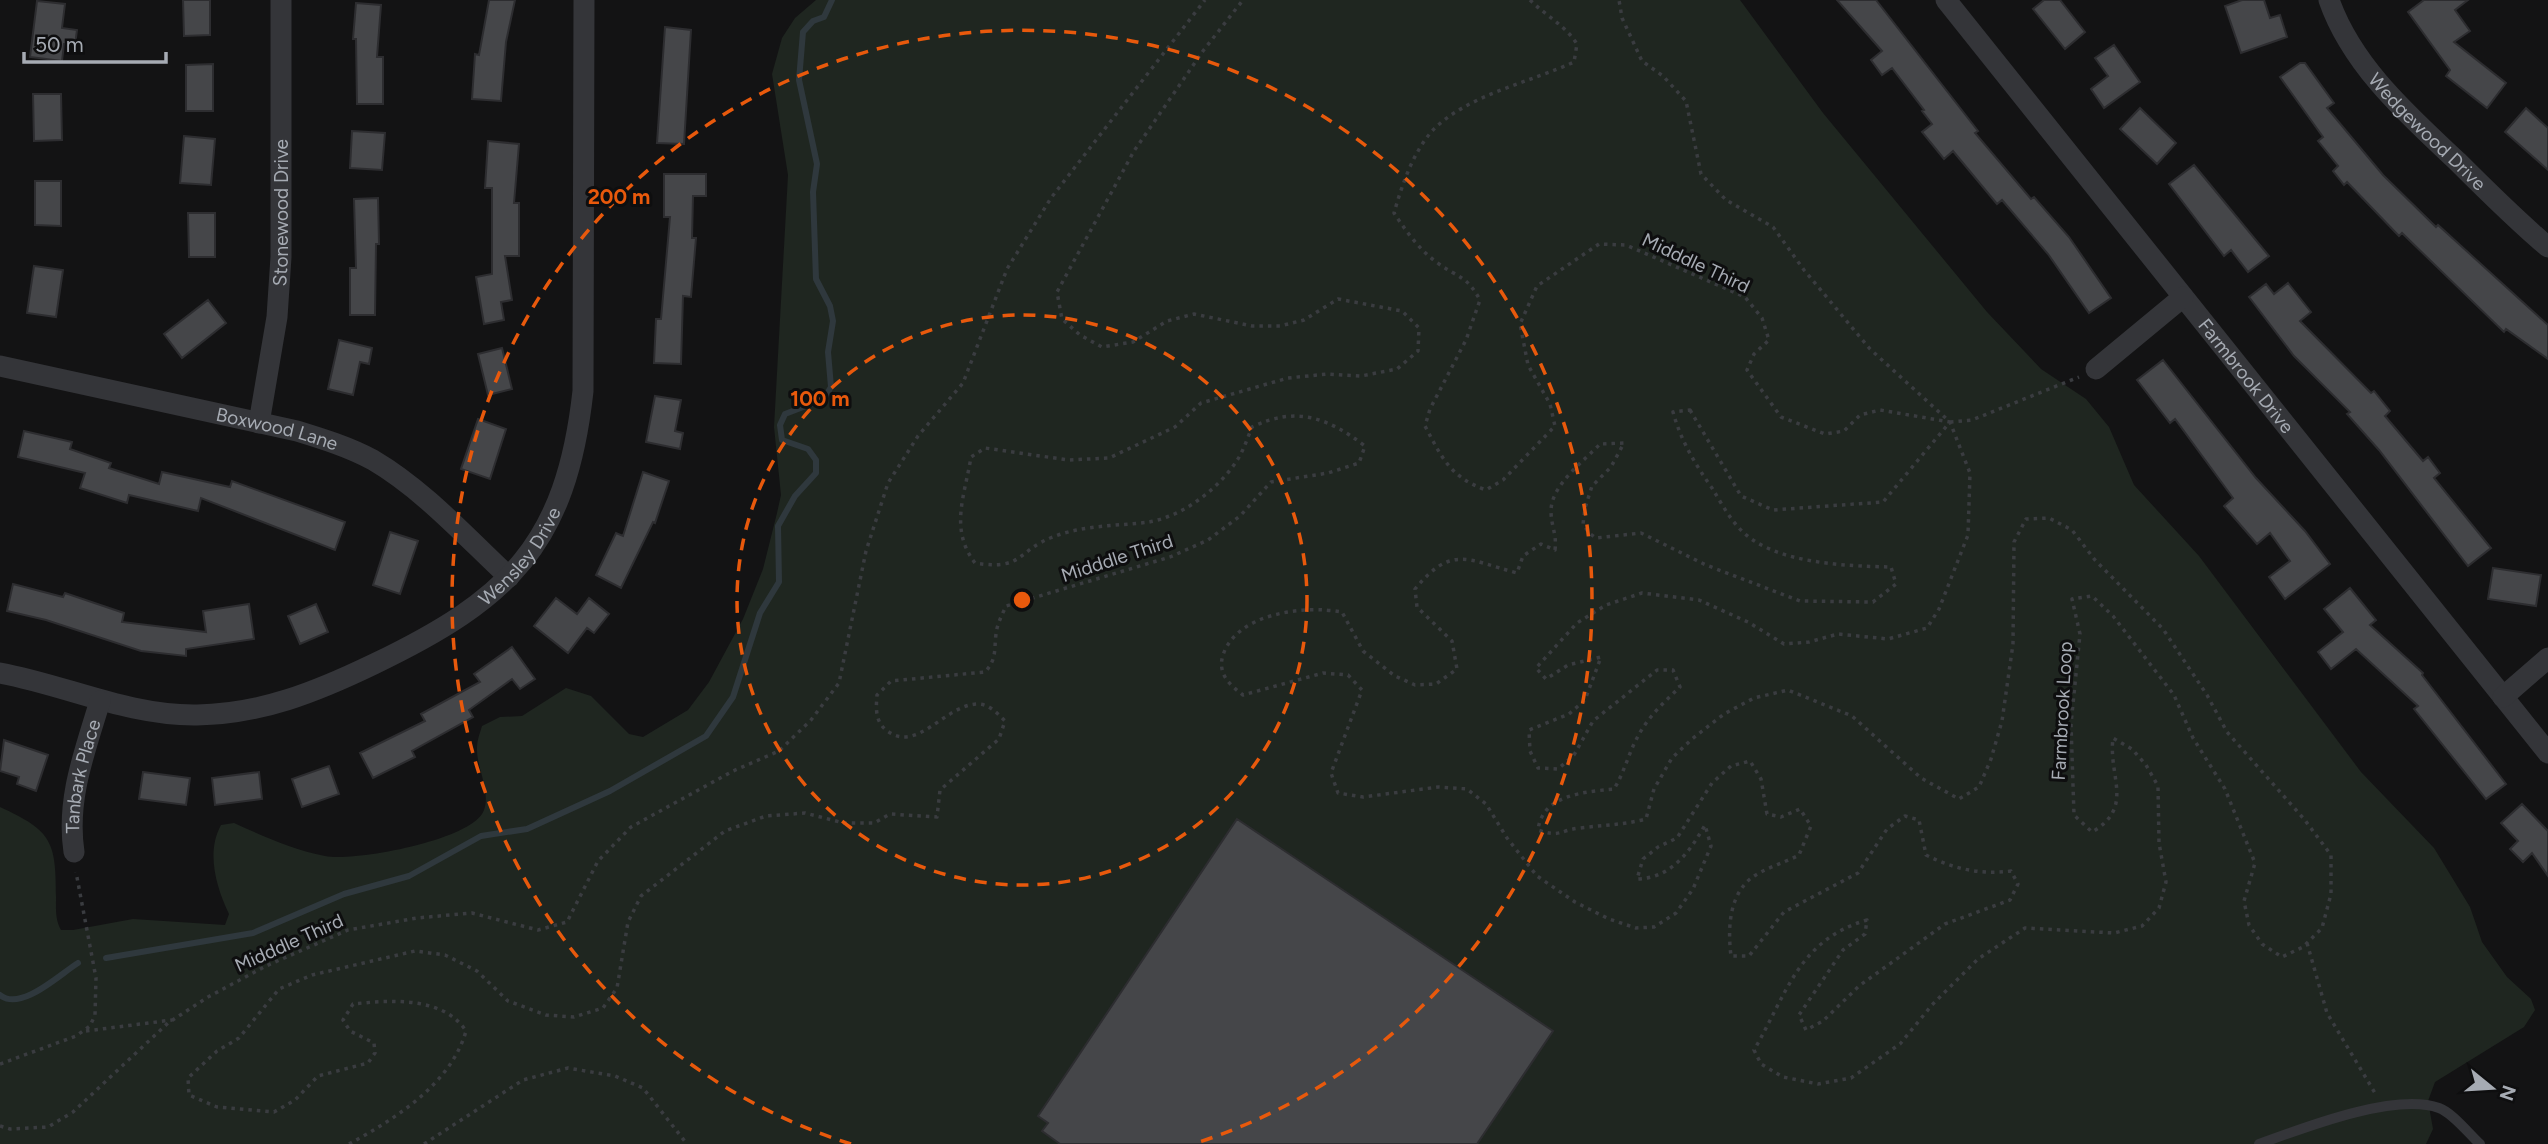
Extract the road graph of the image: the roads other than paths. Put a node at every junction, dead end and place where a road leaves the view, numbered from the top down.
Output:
1 (281, 0) edge
2 (584, 0) edge
3 (1946, 0) edge
4 (2329, 0) edge
5 (2548, 247) edge
6 (2183, 297) junction
7 (0, 366) edge
8 (2096, 369) road end
9 (259, 423) junction
10 (509, 577) junction
11 (2548, 658) edge
12 (0, 673) edge
13 (2503, 697) junction
14 (100, 701) junction
15 (2548, 753) edge
16 (74, 852) road end
17 (2259, 1144) edge
18 (2480, 1144) edge

1 - 9 street, Stonewood Drive
2 - 10 street, Wensley Drive
3 - 6 street, Farmbrook Drive
4 - 5 street, Wedgewood Drive
6 - 8 street
6 - 13 street, Farmbrook Drive
7 - 9 street, Boxwood Lane
9 - 10 street, Boxwood Lane
10 - 14 street, Wensley Drive
11 - 13 street
12 - 14 street, Wensley Drive
13 - 15 street, Farmbrook Drive
14 - 16 street, Tanbark Place
17 - 18 lane

